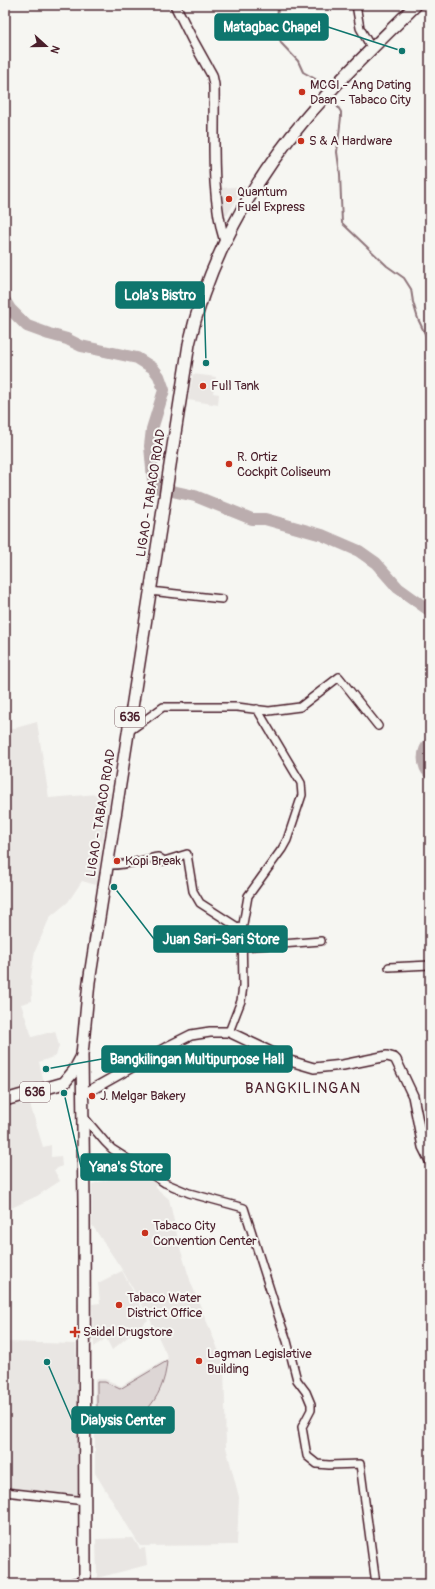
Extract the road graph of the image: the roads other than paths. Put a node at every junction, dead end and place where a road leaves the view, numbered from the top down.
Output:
1 (176, 5) edge
2 (356, 5) edge
3 (416, 5) edge
4 (372, 49) junction
5 (225, 242) junction
6 (150, 591) junction
7 (222, 599) dead end
8 (257, 709) junction
9 (378, 726) dead end
10 (128, 732) junction
11 (108, 866) junction
12 (242, 930) junction
13 (321, 941) dead end
14 (242, 946) junction
15 (430, 965) edge
16 (389, 967) dead end
17 (229, 1032) junction
18 (82, 1055) junction
19 (64, 1083) junction
20 (84, 1094) junction
21 (5, 1100) edge
22 (83, 1116) junction
23 (430, 1161) edge
24 (5, 1492) edge
25 (85, 1502) junction
26 (85, 1582) edge
27 (68, 1584) edge
28 (376, 1584) edge

1 - 5 street
2 - 4 street
3 - 4 main road, LIGAO - TABACO ROAD / 636
4 - 5 main road, LIGAO - TABACO ROAD / 636
5 - 6 main road, LIGAO - TABACO ROAD / 636
6 - 7 street
6 - 10 main road, LIGAO - TABACO ROAD / 636
8 - 9 street
8 - 10 street
8 - 12 street
10 - 11 main road, LIGAO - TABACO ROAD / 636
11 - 12 street
11 - 18 main road, LIGAO - TABACO ROAD / 636
12 - 14 street
13 - 14 street
14 - 17 street
15 - 16 street
17 - 20 street
17 - 23 street
18 - 19 main road, LIGAO - TABACO ROAD / 636
18 - 20 main road, LIGAO - TABACO ROAD / 636
19 - 20 main road, 636
19 - 21 main road, 636
20 - 22 main road, 636
22 - 25 main road, 636
22 - 28 street
24 - 25 street
25 - 26 main road, 636
26 - 27 street

